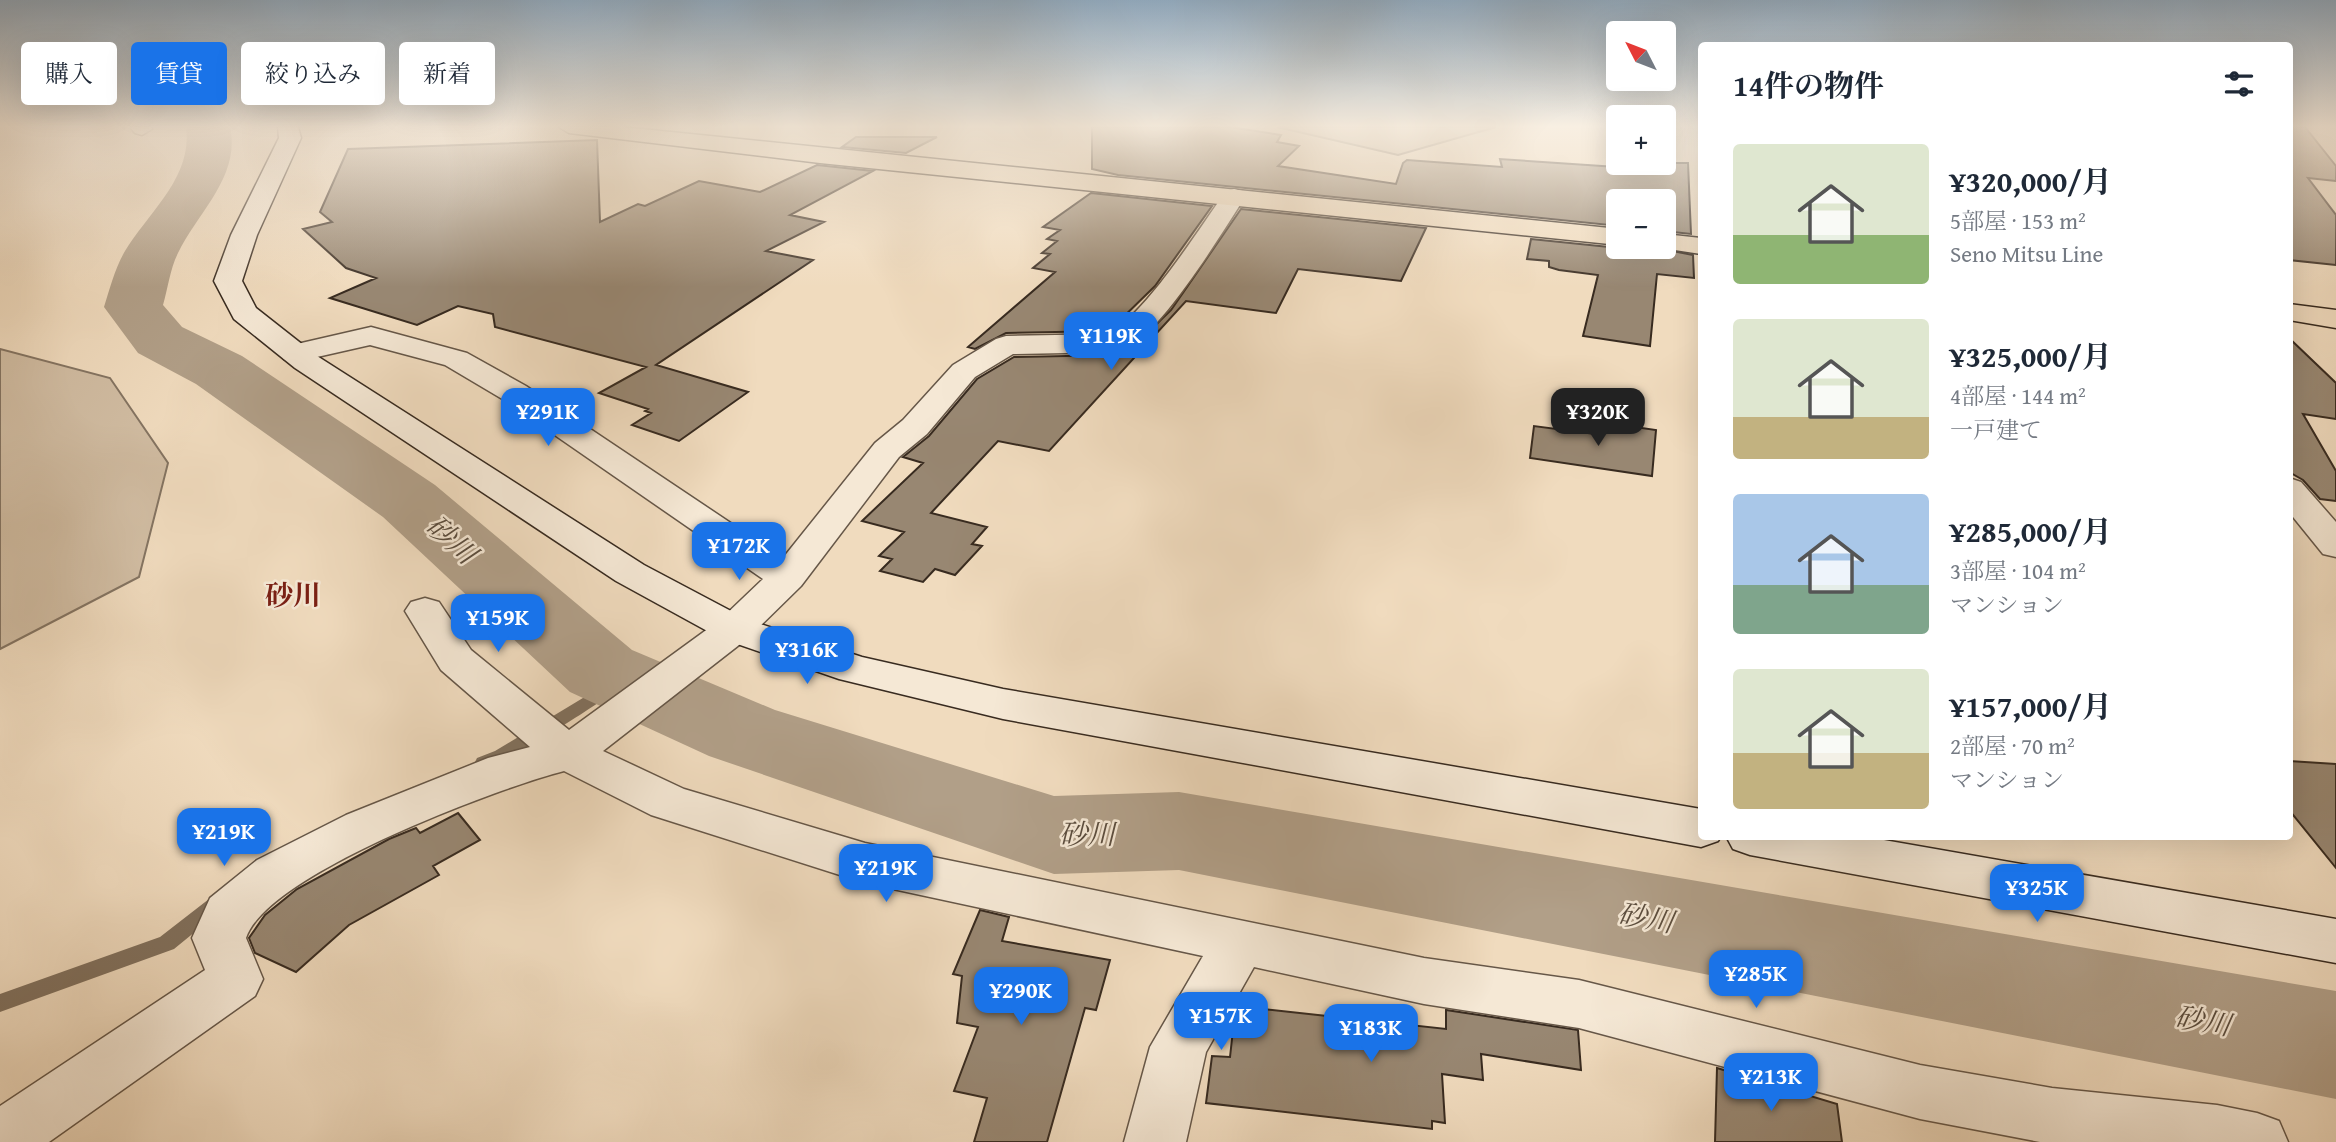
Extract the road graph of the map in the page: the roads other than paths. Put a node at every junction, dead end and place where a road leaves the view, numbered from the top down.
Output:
1 (270, 180) edge
2 (1071, 180) edge
3 (1234, 196) junction
4 (1606, 236) edge
5 (1676, 243) edge
6 (1698, 246) edge
7 (2293, 313) edge
8 (2336, 319) edge
9 (295, 353) junction
10 (2293, 494) edge
11 (2336, 546) edge
12 (787, 578) junction
13 (425, 611) dead end
14 (722, 639) junction
15 (558, 740) junction
16 (1698, 827) edge
17 (1772, 840) edge
18 (2336, 941) edge
19 (1240, 943) junction
20 (0, 1141) edge
21 (1155, 1142) edge
22 (2257, 1142) edge

1 - 9 street
2 - 3 main road
3 - 4 main road
3 - 12 street
5 - 6 main road
7 - 8 main road
9 - 12 street
9 - 14 street
10 - 11 street
12 - 14 street
13 - 15 street
14 - 15 street
14 - 16 street
15 - 19 street
15 - 20 street
17 - 18 street
19 - 21 street
19 - 22 street

